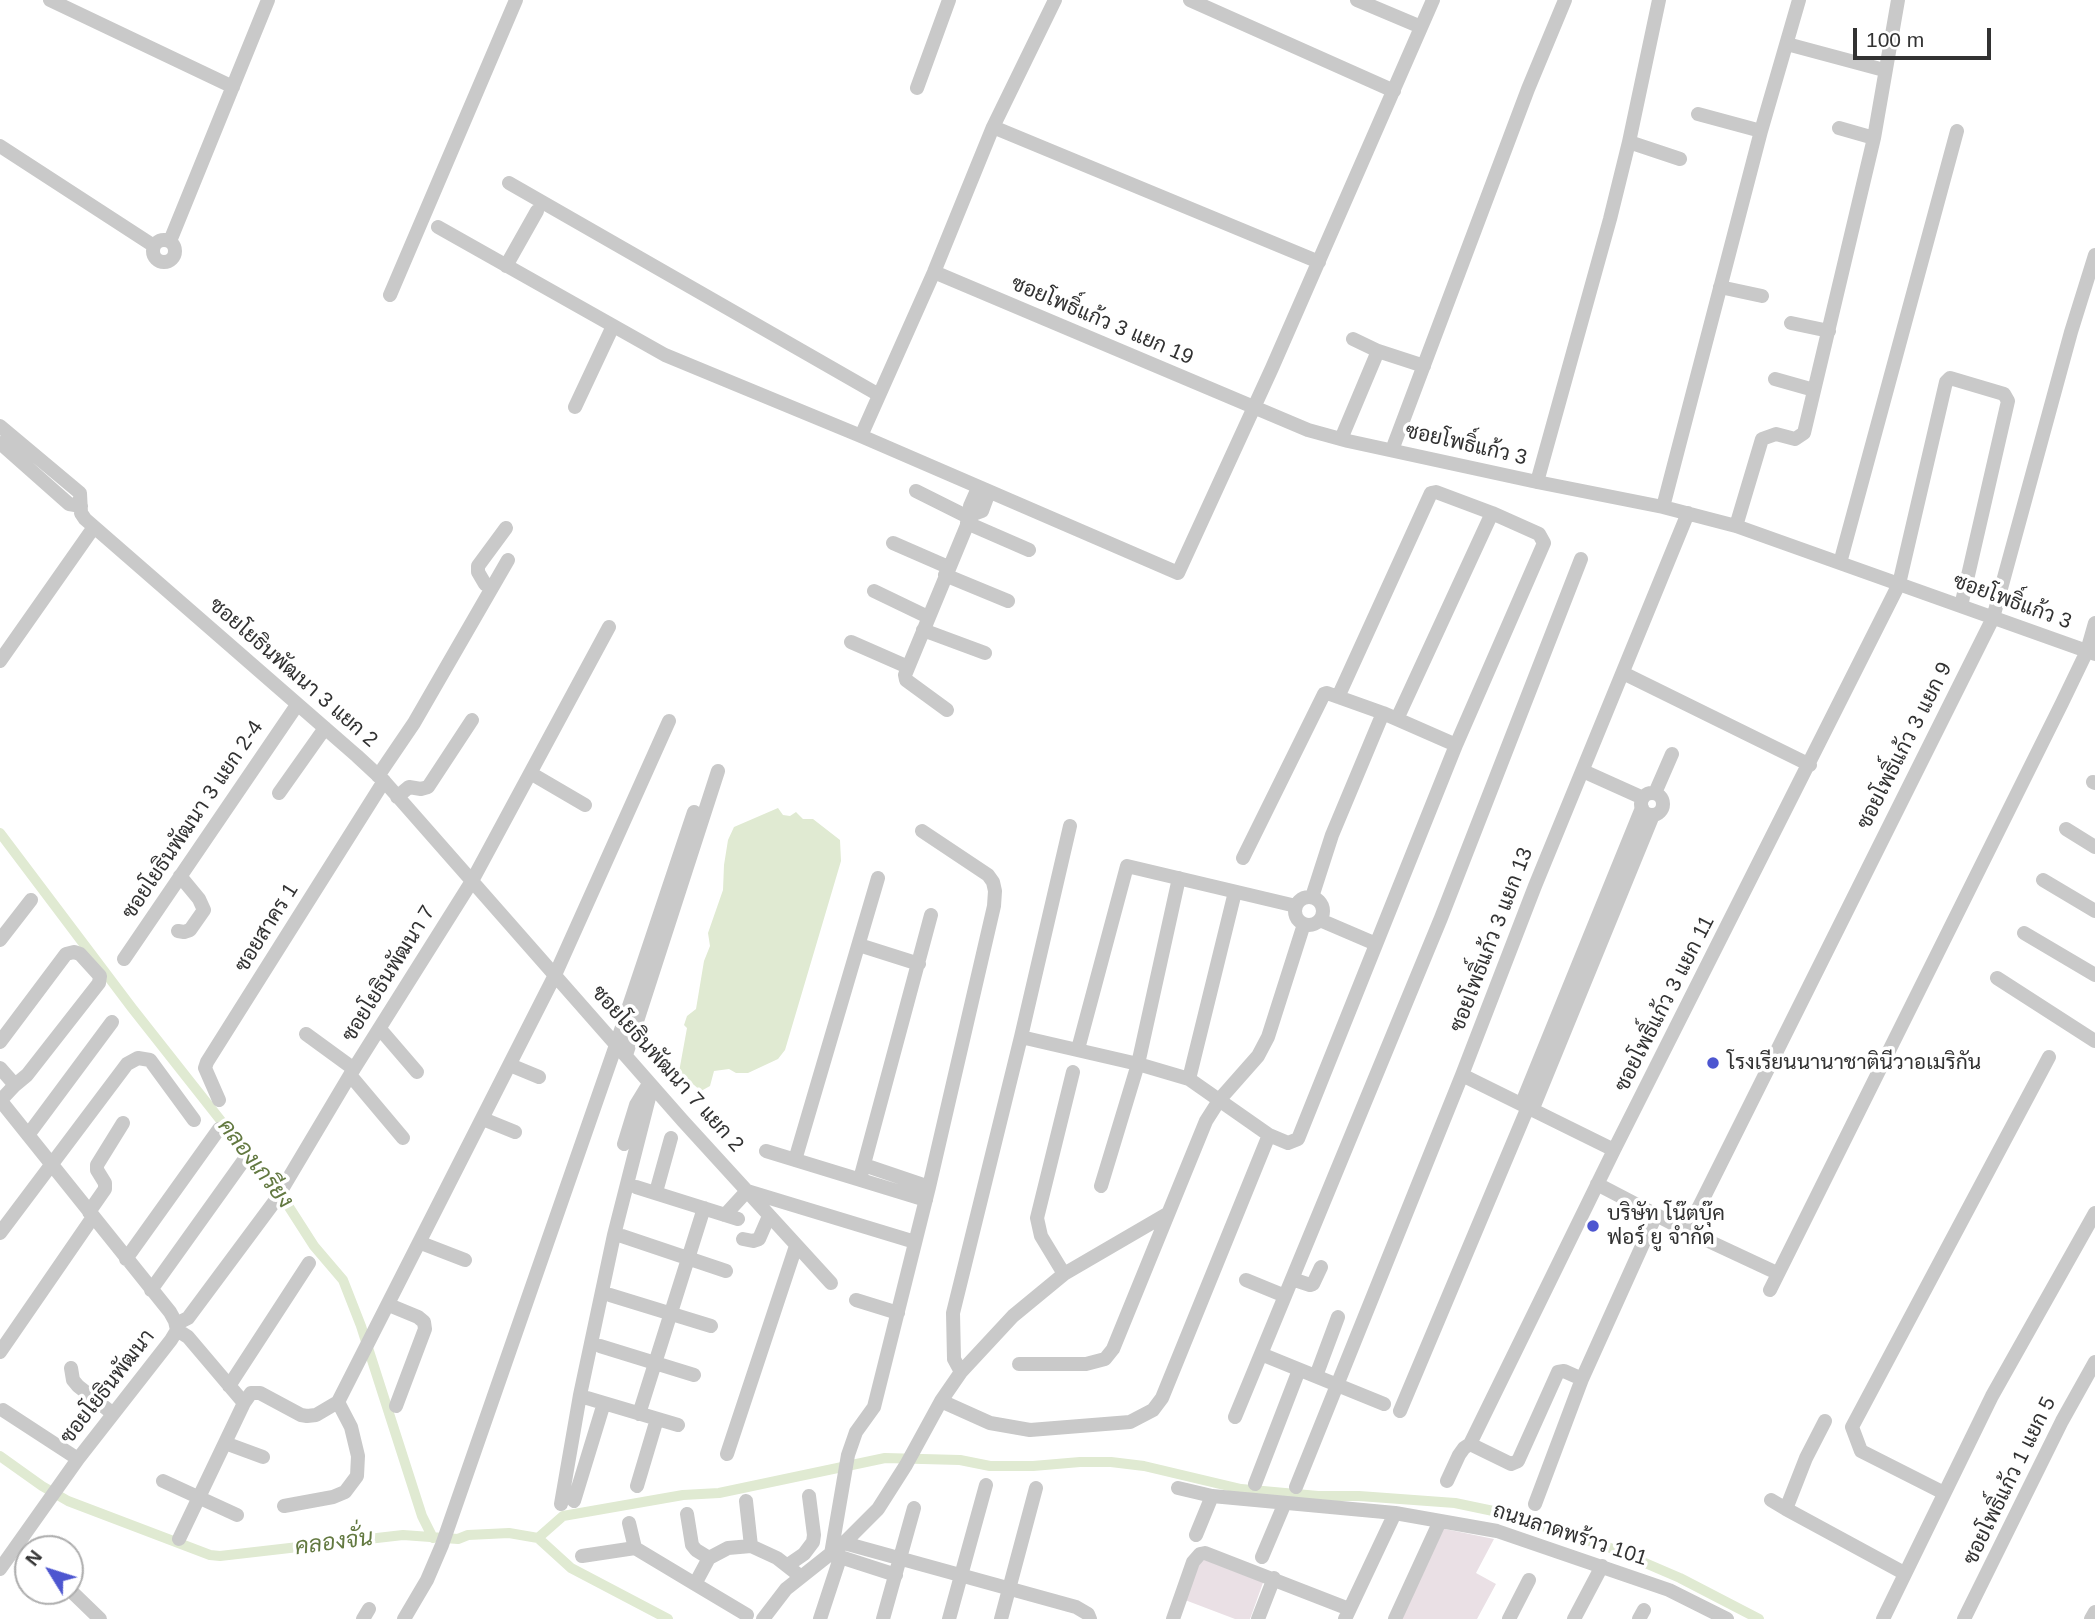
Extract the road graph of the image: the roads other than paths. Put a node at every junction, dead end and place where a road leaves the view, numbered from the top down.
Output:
1 (50, 0) edge
2 (268, 0) edge
3 (516, 0) edge
4 (949, 0) edge
5 (1055, 0) edge
6 (1190, 0) edge
7 (1357, 0) edge
8 (1433, 0) edge
9 (1565, 0) edge
10 (1659, 0) edge
11 (1799, 0) edge
12 (1898, 0) edge
13 (1421, 27) junction
14 (1787, 44) junction
15 (1884, 70) junction
16 (233, 87) junction
17 (917, 88) dead end
18 (1394, 90) junction
19 (1698, 114) dead end
20 (993, 127) junction
21 (1839, 128) dead end
22 (1761, 131) junction
23 (1957, 131) dead end
24 (1874, 138) junction
25 (1629, 142) junction
26 (0, 146) edge
27 (1680, 159) dead end
28 (509, 183) dead end
29 (537, 211) dead end
30 (438, 227) dead end
31 (2095, 255) edge
32 (1319, 262) junction
33 (506, 266) junction
34 (934, 272) junction
35 (1720, 288) junction
36 (390, 295) dead end
37 (1762, 296) dead end
38 (1791, 323) dead end
39 (613, 326) junction
40 (1829, 331) junction
41 (1353, 339) dead end
42 (1378, 351) junction
43 (1424, 366) junction
44 (1775, 379) dead end
45 (1814, 390) junction
46 (879, 395) junction
47 (575, 407) dead end
48 (1254, 409) junction
49 (0, 426) edge
50 (861, 436) junction
51 (1341, 439) junction
52 (0, 443) edge
53 (1392, 450) junction
54 (1537, 482) junction
55 (984, 490) junction
56 (916, 491) dead end
57 (81, 506) junction
58 (1663, 507) junction
59 (1492, 513) junction
60 (1688, 513) junction
61 (970, 519) junction
62 (1736, 526) junction
63 (94, 527) junction
64 (506, 528) dead end
65 (893, 543) dead end
66 (1029, 550) dead end
67 (1581, 559) dead end
68 (508, 561) dead end
69 (1840, 563) junction
70 (946, 571) junction
71 (485, 584) dead end
72 (1899, 584) junction
73 (874, 591) dead end
74 (1008, 601) dead end
75 (1961, 606) junction
76 (1993, 618) junction
77 (925, 623) junction
78 (2095, 624) edge
79 (609, 627) dead end
80 (851, 642) dead end
81 (985, 653) dead end
82 (2091, 653) edge
83 (0, 661) edge
84 (908, 667) junction
85 (1623, 673) junction
86 (1338, 697) junction
87 (297, 705) junction
88 (947, 710) dead end
89 (1390, 716) junction
90 (472, 720) dead end
91 (670, 722) dead end
92 (325, 728) junction
93 (1457, 744) junction
94 (1672, 754) dead end
95 (1810, 765) junction
96 (718, 771) dead end
97 (1583, 771) junction
98 (532, 774) junction
99 (381, 779) junction
100 (279, 793) dead end
101 (397, 797) junction
102 (1648, 803) junction
103 (585, 806) dead end
104 (694, 812) dead end
105 (1070, 826) dead end
106 (2066, 829) dead end
107 (922, 831) dead end
108 (2095, 847) edge
109 (1243, 858) dead end
110 (180, 876) junction
111 (878, 878) dead end
112 (1179, 878) junction
113 (2043, 880) dead end
114 (472, 881) junction
115 (1235, 892) junction
116 (1312, 897) junction
117 (31, 900) dead end
118 (1296, 906) junction
119 (2095, 911) edge
120 (931, 915) dead end
121 (1320, 920) junction
122 (1304, 924) junction
123 (178, 931) dead end
124 (2024, 933) dead end
125 (0, 940) edge
126 (1376, 944) junction
127 (859, 945) junction
128 (124, 959) dead end
129 (919, 964) junction
130 (555, 975) junction
131 (2095, 975) edge
132 (1997, 978) dead end
133 (112, 1022) dead end
134 (380, 1029) junction
135 (306, 1034) dead end
136 (1021, 1037) junction
137 (2095, 1041) edge
138 (0, 1042) edge
139 (1078, 1049) junction
140 (621, 1050) junction
141 (2049, 1057) dead end
142 (1138, 1064) junction
143 (510, 1065) junction
144 (0, 1068) edge
145 (352, 1072) junction
146 (417, 1072) dead end
147 (1073, 1072) dead end
148 (1462, 1075) junction
149 (539, 1077) dead end
150 (1189, 1079) junction
151 (651, 1084) junction
152 (15, 1085) junction
153 (1220, 1099) junction
154 (219, 1100) dead end
155 (1530, 1100) junction
156 (0, 1101) edge
157 (483, 1119) junction
158 (194, 1120) dead end
159 (123, 1123) dead end
160 (219, 1129) dead end
161 (515, 1132) dead end
162 (28, 1135) junction
163 (1269, 1135) junction
164 (403, 1138) dead end
165 (671, 1138) dead end
166 (624, 1144) dead end
167 (1614, 1150) junction
168 (766, 1151) dead end
169 (244, 1160) dead end
170 (795, 1160) junction
171 (51, 1164) junction
172 (862, 1172) junction
173 (1597, 1184) junction
174 (1101, 1186) dead end
175 (636, 1187) dead end
176 (747, 1191) junction
177 (656, 1192) junction
178 (928, 1193) junction
179 (704, 1208) junction
180 (2095, 1213) edge
181 (1167, 1214) junction
182 (91, 1215) junction
183 (1656, 1215) junction
184 (769, 1216) junction
185 (1687, 1231) junction
186 (0, 1233) edge
187 (622, 1236) dead end
188 (743, 1240) dead end
189 (915, 1242) junction
190 (421, 1243) junction
191 (796, 1246) junction
192 (125, 1259) junction
193 (687, 1259) junction
194 (465, 1260) dead end
195 (309, 1263) dead end
196 (1321, 1267) dead end
197 (726, 1271) dead end
198 (1064, 1273) junction
199 (1777, 1273) junction
200 (1292, 1279) junction
201 (1246, 1280) dead end
202 (831, 1283) dead end
203 (150, 1290) junction
204 (1770, 1290) dead end
205 (611, 1294) dead end
206 (1285, 1296) junction
207 (856, 1300) dead end
208 (389, 1305) junction
209 (898, 1313) junction
210 (670, 1315) junction
211 (1338, 1317) dead end
212 (711, 1326) dead end
213 (176, 1327) junction
214 (600, 1346) dead end
215 (0, 1352) edge
216 (1261, 1354) junction
217 (2095, 1362) edge
218 (655, 1363) junction
219 (1019, 1364) dead end
220 (71, 1368) dead end
221 (1300, 1370) junction
222 (961, 1372) junction
223 (694, 1375) dead end
224 (1316, 1376) junction
225 (1583, 1379) junction
226 (1337, 1383) junction
227 (229, 1385) junction
228 (587, 1398) dead end
229 (941, 1401) junction
230 (338, 1402) junction
231 (244, 1403) junction
232 (604, 1403) junction
233 (1384, 1404) dead end
234 (396, 1406) dead end
235 (3, 1410) dead end
236 (1400, 1410) dead end
237 (112, 1413) junction
238 (639, 1414) junction
239 (1235, 1417) dead end
240 (657, 1419) junction
241 (1825, 1421) dead end
242 (678, 1425) dead end
243 (225, 1443) junction
244 (1470, 1444) junction
245 (727, 1454) dead end
246 (263, 1457) dead end
247 (78, 1458) junction
248 (163, 1481) dead end
249 (1447, 1481) dead end
250 (1255, 1484) dead end
251 (986, 1485) dead end
252 (637, 1486) dead end
253 (1296, 1486) dead end
254 (1036, 1488) dead end
255 (1178, 1488) dead end
256 (1944, 1493) junction
257 (809, 1496) dead end
258 (1212, 1496) junction
259 (199, 1497) junction
260 (1771, 1500) dead end
261 (746, 1501) dead end
262 (1535, 1504) dead end
263 (1284, 1505) junction
264 (284, 1506) dead end
265 (914, 1508) dead end
266 (1786, 1509) junction
267 (1395, 1513) junction
268 (687, 1514) dead end
269 (237, 1515) dead end
270 (1440, 1521) junction
271 (629, 1523) dead end
272 (30, 1535) edge
273 (1196, 1535) dead end
274 (179, 1539) dead end
275 (751, 1546) junction
276 (635, 1548) junction
277 (838, 1551) junction
278 (14, 1555) edge
279 (582, 1556) dead end
280 (1262, 1557) dead end
281 (709, 1558) junction
282 (901, 1559) junction
283 (788, 1565) junction
284 (1602, 1566) junction
285 (0, 1569) edge
286 (1904, 1573) junction
287 (896, 1575) junction
288 (800, 1576) junction
289 (961, 1576) junction
290 (1274, 1578) junction
291 (1529, 1580) dead end
292 (695, 1584) junction
293 (1009, 1589) junction
294 (84, 1604) edge
295 (2095, 1612) edge
296 (1347, 1614) edge
297 (747, 1615) dead end
298 (100, 1619) edge
299 (404, 1619) edge
300 (763, 1619) edge
301 (820, 1619) edge
302 (883, 1619) edge
303 (949, 1619) edge
304 (1000, 1619) edge
305 (1090, 1619) edge
306 (1173, 1619) edge
307 (1258, 1619) edge
308 (1395, 1619) edge
309 (1509, 1619) edge
310 (1574, 1619) edge
311 (1727, 1619) edge
312 (1883, 1619) edge
313 (1964, 1619) edge
314 (2091, 1619) edge

1 - 16 street
2 - 16 street
3 - 36 street
4 - 17 street
5 - 20 street
6 - 18 street
7 - 13 street
8 - 13 street
9 - 43 street
10 - 25 street
11 - 14 street
12 - 15 street
13 - 18 street
14 - 15 street
14 - 22 street
15 - 24 street
16 - 26 street
18 - 32 street
19 - 22 street
20 - 32 street
20 - 34 street
21 - 24 street
22 - 35 street
23 - 69 street
24 - 40 street
25 - 27 street
25 - 54 street
28 - 46 street
29 - 33 street
30 - 33 street
31 - 76 street, ซอยโพธิ์แก้ว 3 แยก 9
32 - 48 street
33 - 39 street
34 - 46 street
34 - 48 street, ซอยโพธิ์แก้ว 3 แยก 19
35 - 37 street
35 - 58 street
38 - 40 street
39 - 47 street
39 - 50 street
40 - 45 street
41 - 42 street
42 - 43 street
42 - 51 street
43 - 53 street
44 - 45 street
45 - 62 street
46 - 50 street
48 - 51 street, ซอยโพธิ์แก้ว 3
48 - 55 street
49 - 57 street, ซอยโยธินพัฒนา 3 แยก 2
50 - 55 street
51 - 53 street, ซอยโพธิ์แก้ว 3
52 - 57 street, ซอยโยธินพัฒนา 3 แยก 2
53 - 54 street, ซอยโพธิ์แก้ว 3
54 - 58 street, ซอยโพธิ์แก้ว 3
55 - 61 street
56 - 61 street
57 - 63 street, ซอยโยธินพัฒนา 3 แยก 2
58 - 60 street, ซอยโพธิ์แก้ว 3
59 - 86 street
59 - 89 street
59 - 93 street
60 - 62 street, ซอยโพธิ์แก้ว 3
60 - 85 street, ซอยโพธิ์แก้ว 3 แยก 13
61 - 66 street
61 - 70 street
62 - 69 street, ซอยโพธิ์แก้ว 3
63 - 83 street
63 - 87 street, ซอยโยธินพัฒนา 3 แยก 2
64 - 71 street
65 - 70 street
67 - 200 street
68 - 99 street, ซอยสาคร 1
69 - 72 street, ซอยโพธิ์แก้ว 3
70 - 74 street
70 - 77 street
72 - 75 street, ซอยโพธิ์แก้ว 3
72 - 75 street, ซอยโพธิ์แก้ว 3 แยก 11
72 - 95 street, ซอยโพธิ์แก้ว 3 แยก 11
73 - 77 street
75 - 76 street, ซอยโพธิ์แก้ว 3
76 - 82 street, ซอยโพธิ์แก้ว 3
76 - 185 street, ซอยโพธิ์แก้ว 3 แยก 9
77 - 81 street
77 - 84 street
78 - 82 street
79 - 98 street, ซอยโยธินพัฒนา 7
80 - 84 street
82 - 199 street
84 - 88 street
85 - 95 street
85 - 97 street, ซอยโพธิ์แก้ว 3 แยก 13
86 - 89 street
86 - 109 street
87 - 92 street, ซอยโยธินพัฒนา 3 แยก 2
87 - 110 street, ซอยโยธินพัฒนา 3 แยก 2-4
89 - 93 street
89 - 116 street
90 - 101 street
91 - 130 street
92 - 99 street, ซอยโยธินพัฒนา 3 แยก 2
92 - 100 street
93 - 126 street
94 - 102 street
95 - 167 street, ซอยโพธิ์แก้ว 3 แยก 11
96 - 140 street
97 - 102 street
97 - 148 street, ซอยโพธิ์แก้ว 3 แยก 13
98 - 103 street
98 - 114 street, ซอยโยธินพัฒนา 7
99 - 101 street, ซอยโยธินพัฒนา 3 แยก 2
99 - 154 street, ซอยสาคร 1
101 - 114 street, ซอยโยธินพัฒนา 3 แยก 2
102 - 155 street
104 - 140 street
105 - 136 street
106 - 108 street
107 - 178 street
110 - 123 street
110 - 128 street, ซอยโยธินพัฒนา 3 แยก 2-4
111 - 127 street
112 - 115 street
112 - 139 street
112 - 142 street
113 - 119 street
114 - 130 street, ซอยโยธินพัฒนา 7 แยก 2
114 - 134 street, ซอยโยธินพัฒนา 7
115 - 118 street
115 - 150 street
116 - 118 street
116 - 121 street
117 - 125 street
118 - 122 street
120 - 129 street
121 - 122 street
121 - 126 street
122 - 153 street
124 - 131 street
126 - 163 street
127 - 129 street
127 - 170 street
129 - 172 street
130 - 140 street, ซอยโยธินพัฒนา 7 แยก 2
130 - 143 street
132 - 137 street
133 - 162 street
134 - 145 street, ซอยโยธินพัฒนา 7
134 - 146 street
135 - 145 street
136 - 139 street
136 - 222 street
138 - 152 street
139 - 142 street
140 - 151 street, ซอยโยธินพัฒนา 7 แยก 2
140 - 299 street
141 - 256 street
142 - 150 street
142 - 174 street
143 - 149 street
143 - 157 street
144 - 152 street
145 - 164 street
145 - 213 street, ซอยโยธินพัฒนา 7
147 - 198 street
148 - 155 street
148 - 226 street, ซอยโพธิ์แก้ว 3 แยก 13
150 - 153 street
151 - 166 street
151 - 176 street, ซอยโยธินพัฒนา 7 แยก 2
151 - 232 street
152 - 156 street
153 - 163 street
153 - 181 street
155 - 167 street
155 - 236 street
156 - 162 street, ซอยโยธินพัฒนา
157 - 161 street
157 - 190 street
158 - 171 street
159 - 182 street
160 - 192 street
162 - 171 street, ซอยโยธินพัฒนา
163 - 229 street
165 - 177 street
167 - 173 street, ซอยโพธิ์แก้ว 3 แยก 11
168 - 170 street
169 - 203 street
170 - 172 street
171 - 182 street, ซอยโยธินพัฒนา
171 - 186 street
172 - 178 street
173 - 183 street
173 - 244 street, ซอยโพธิ์แก้ว 3 แยก 11
175 - 177 street
176 - 179 street
176 - 184 street, ซอยโยธินพัฒนา 7 แยก 2
176 - 189 street
177 - 179 street
178 - 189 street
179 - 193 street
180 - 256 street
181 - 198 street
181 - 219 street
182 - 192 street, ซอยโยธินพัฒนา
182 - 215 street
183 - 185 street
183 - 225 street
184 - 188 street
184 - 191 street, ซอยโยธินพัฒนา 7 แยก 2
185 - 199 street
187 - 193 street
189 - 209 street
190 - 194 street
190 - 208 street
191 - 202 street, ซอยโยธินพัฒนา 7 แยก 2
191 - 245 street
192 - 203 street, ซอยโยธินพัฒนา
193 - 197 street
193 - 210 street
195 - 227 street
196 - 200 street
198 - 222 street
199 - 204 street
200 - 206 street
201 - 206 street
203 - 213 street, ซอยโยธินพัฒนา
205 - 210 street
206 - 216 street
207 - 209 street
208 - 230 street
208 - 234 street
209 - 277 street
210 - 212 street
210 - 218 street
211 - 224 street
213 - 227 street
213 - 237 street, ซอยโยธินพัฒนา
214 - 218 street
216 - 221 street
216 - 239 street
217 - 313 street, ซอยโพธิ์แก้ว 1 แยก 5
218 - 223 street
218 - 238 street
220 - 237 street
221 - 224 street
221 - 250 street
222 - 229 street
224 - 226 street
225 - 244 street
225 - 262 street
226 - 233 street
226 - 253 street, ซอยโพธิ์แก้ว 3 แยก 13
227 - 231 street
228 - 232 street
229 - 277 street
230 - 231 street
230 - 264 street
231 - 243 street
232 - 238 street
235 - 247 street
237 - 247 street, ซอยโยธินพัฒนา
238 - 240 street
240 - 242 street
240 - 252 street
241 - 266 street
243 - 246 street
243 - 259 street
244 - 249 street, ซอยโพธิ์แก้ว 3 แยก 11
247 - 272 street, ซอยโยธินพัฒนา
248 - 259 street
251 - 289 street
254 - 293 street
255 - 258 street, ถนนลาดพร้าว 101
256 - 286 street
257 - 283 street
258 - 263 street, ถนนลาดพร้าว 101
258 - 273 street
259 - 269 street
259 - 274 street
260 - 266 street
261 - 275 street
263 - 267 street, ถนนลาดพร้าว 101
263 - 280 street
265 - 282 street
266 - 286 street
267 - 270 street, ถนนลาดพร้าว 101
267 - 296 street
268 - 281 street
270 - 284 street, ถนนลาดพร้าว 101
270 - 308 street
271 - 276 street
275 - 281 street
275 - 283 street
276 - 279 street
276 - 292 street
277 - 282 street
277 - 287 street
277 - 288 street
277 - 301 street
278 - 285 street, ซอยโยธินพัฒนา
281 - 292 street
282 - 287 street
282 - 289 street
283 - 288 street
284 - 310 street
284 - 311 street, ถนนลาดพร้าว 101
286 - 312 street
287 - 302 street
288 - 300 street
289 - 293 street
289 - 303 street
290 - 296 street
290 - 306 street
290 - 307 street
291 - 309 street
292 - 297 street
293 - 304 street
293 - 305 street
294 - 298 street
295 - 314 street

